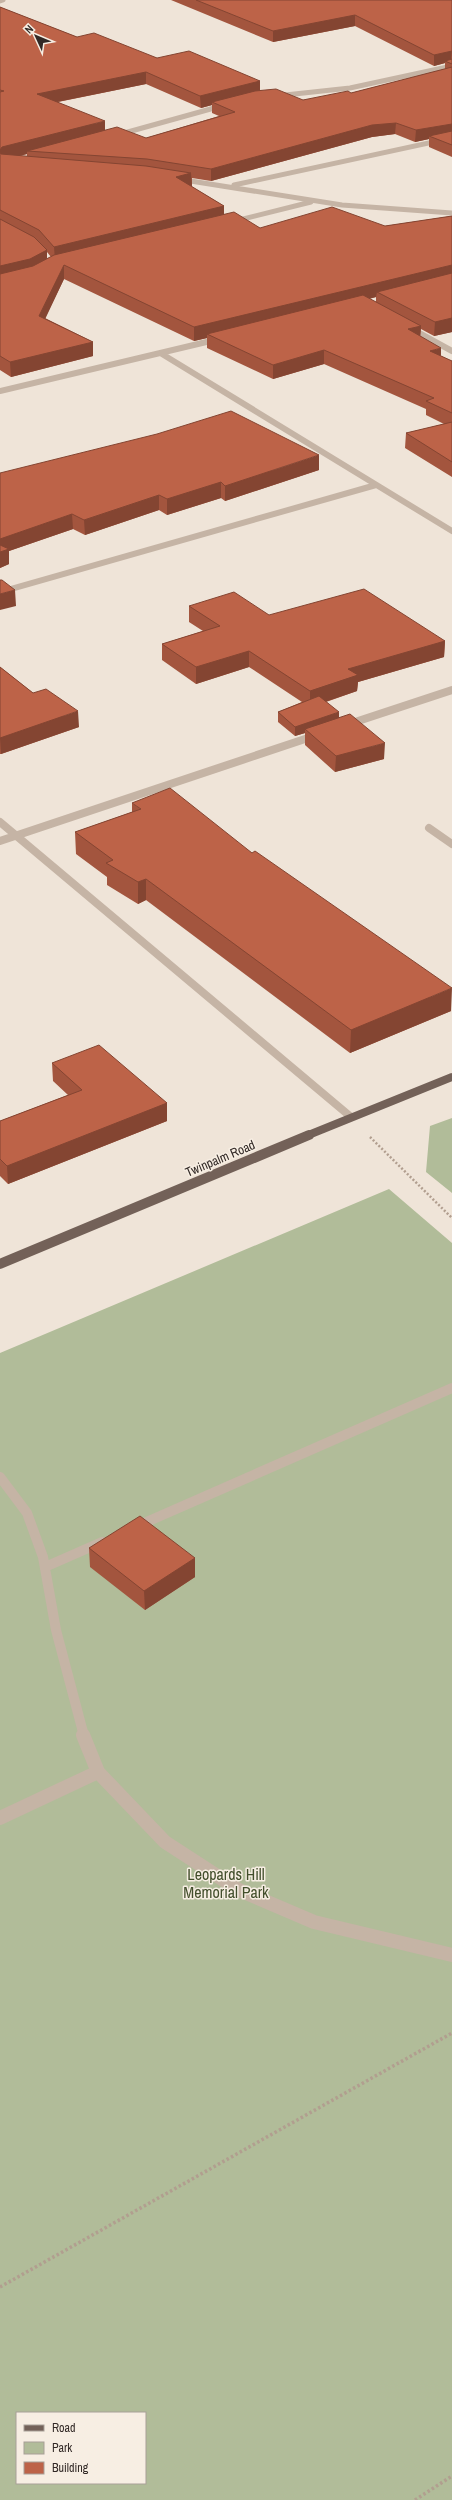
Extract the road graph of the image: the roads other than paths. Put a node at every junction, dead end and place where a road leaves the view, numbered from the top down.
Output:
1 (3, 0) edge
2 (0, 1) edge
3 (452, 66) edge
4 (270, 96) edge
5 (231, 104) edge
6 (111, 137) edge
7 (452, 138) edge
8 (172, 178) edge
9 (228, 186) junction
10 (316, 201) junction
11 (452, 213) edge
12 (223, 224) edge
13 (404, 325) edge
14 (224, 338) edge
15 (452, 351) edge
16 (162, 354) junction
17 (0, 391) edge
18 (376, 485) junction
19 (452, 531) edge
20 (0, 592) edge
21 (452, 690) edge
22 (339, 727) edge
23 (324, 732) edge
24 (0, 822) edge
25 (429, 828) dead end
26 (16, 835) junction
27 (0, 840) edge
28 (452, 844) edge
29 (452, 1077) edge
30 (351, 1117) junction
31 (0, 1264) edge
32 (452, 1388) edge
33 (0, 1477) edge
34 (125, 1532) edge
35 (110, 1538) edge
36 (45, 1567) junction
37 (98, 1772) junction
38 (0, 1818) edge
39 (452, 1955) edge

1 - 2 street
3 - 4 street
5 - 6 street
7 - 9 street
8 - 9 street
9 - 10 street
10 - 11 street
10 - 12 street
13 - 15 street
14 - 16 street
16 - 17 street
16 - 18 street
18 - 19 street
18 - 20 street
21 - 22 street
23 - 26 street
24 - 26 street
25 - 28 street
26 - 27 street
26 - 30 street
29 - 30 main road, Twinpalm Road
30 - 31 main road, Twinpalm Road
32 - 34 street
33 - 36 street
35 - 36 street
36 - 37 street
37 - 38 street
37 - 39 street

